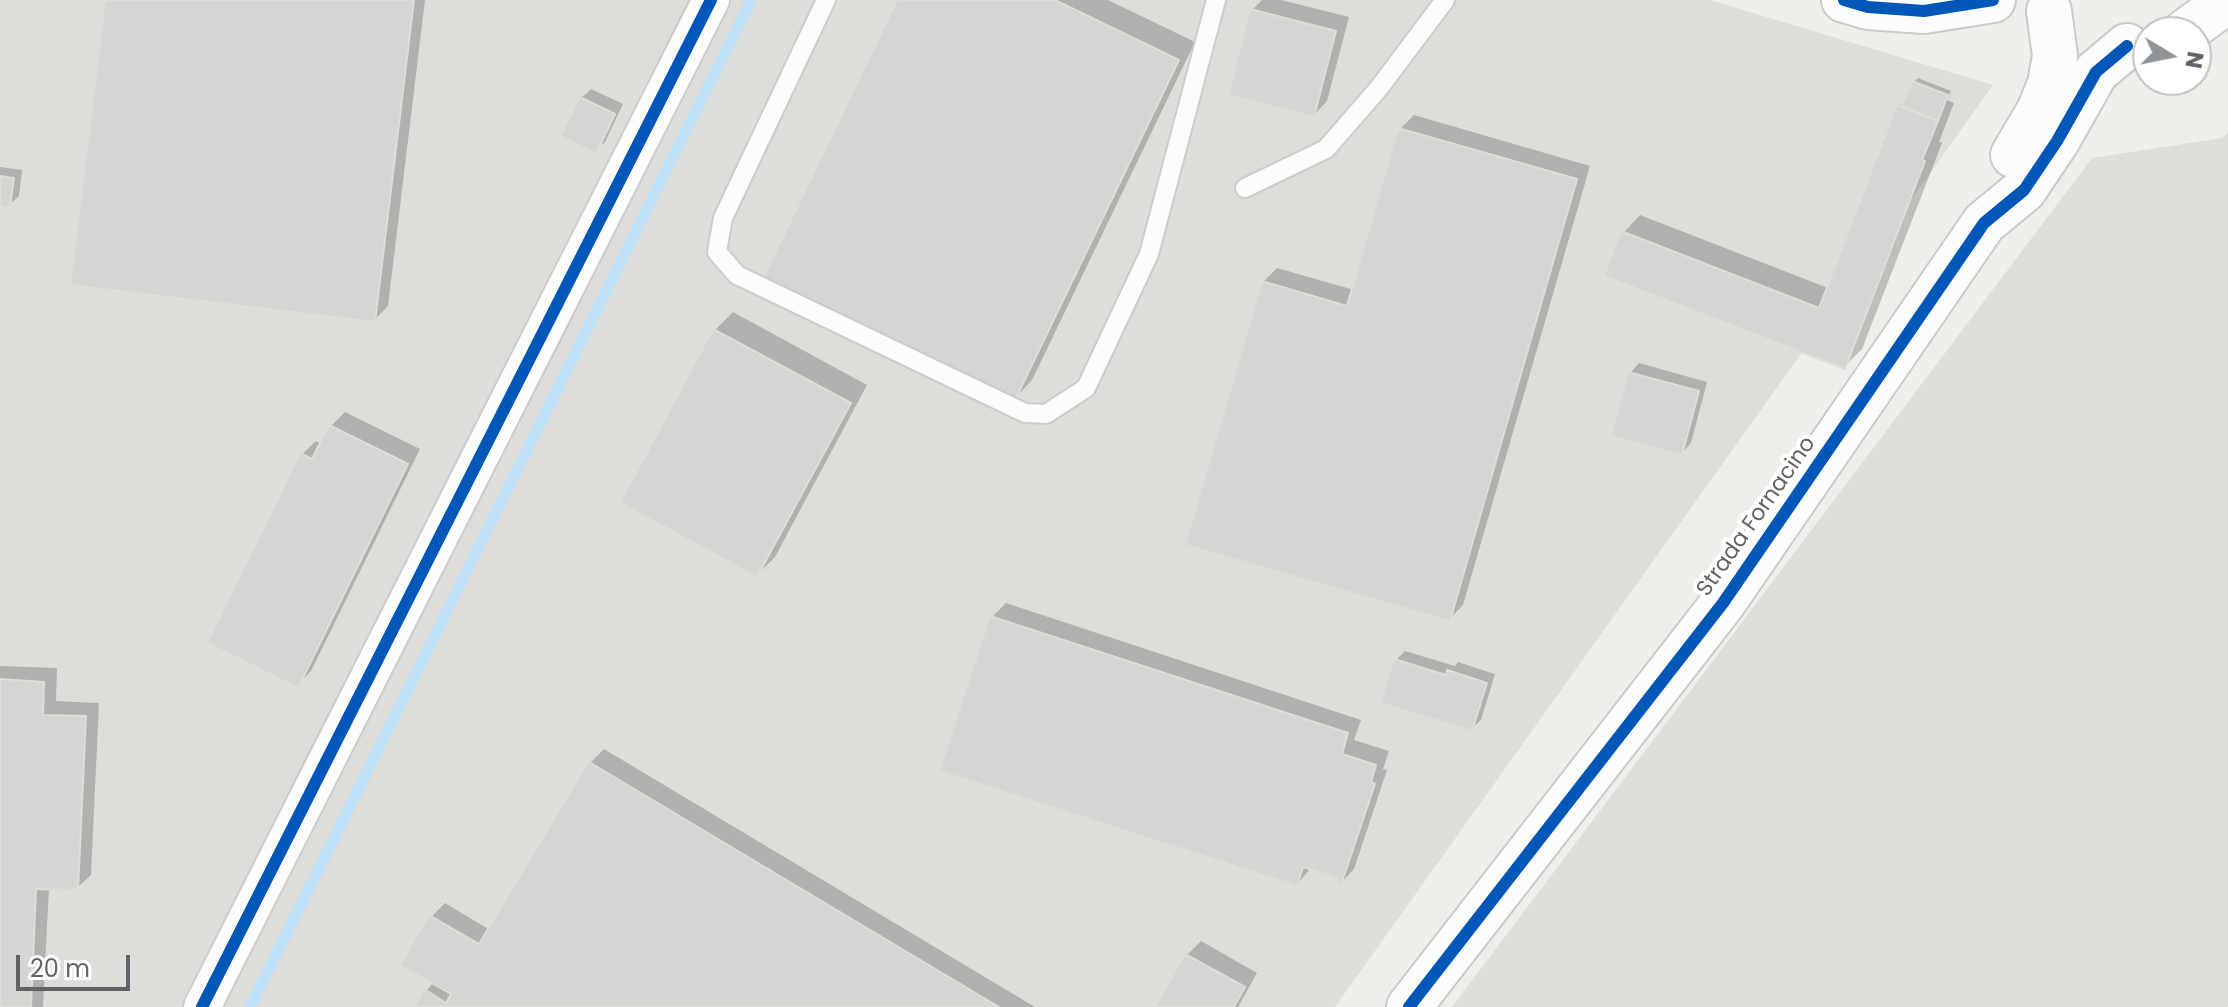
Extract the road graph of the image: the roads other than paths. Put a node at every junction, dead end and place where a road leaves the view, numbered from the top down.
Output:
1 (711, 0) edge
2 (826, 0) edge
3 (1216, 0) edge
4 (1445, 0) edge
5 (1844, 0) edge
6 (1993, 0) edge
7 (2222, 0) edge
8 (2044, 5) edge
9 (2207, 16) edge
10 (2132, 44) edge
11 (2132, 48) edge
12 (1245, 188) dead end
13 (1984, 223) junction
14 (202, 1007) edge
15 (1409, 1007) edge

1 - 14 street
2 - 3 lane
4 - 12 lane
5 - 6 street
7 - 9 street
8 - 10 street
8 - 13 street, Strada Fornacino
11 - 13 street, Strada Fornacino
13 - 15 street, Strada Fornacino

